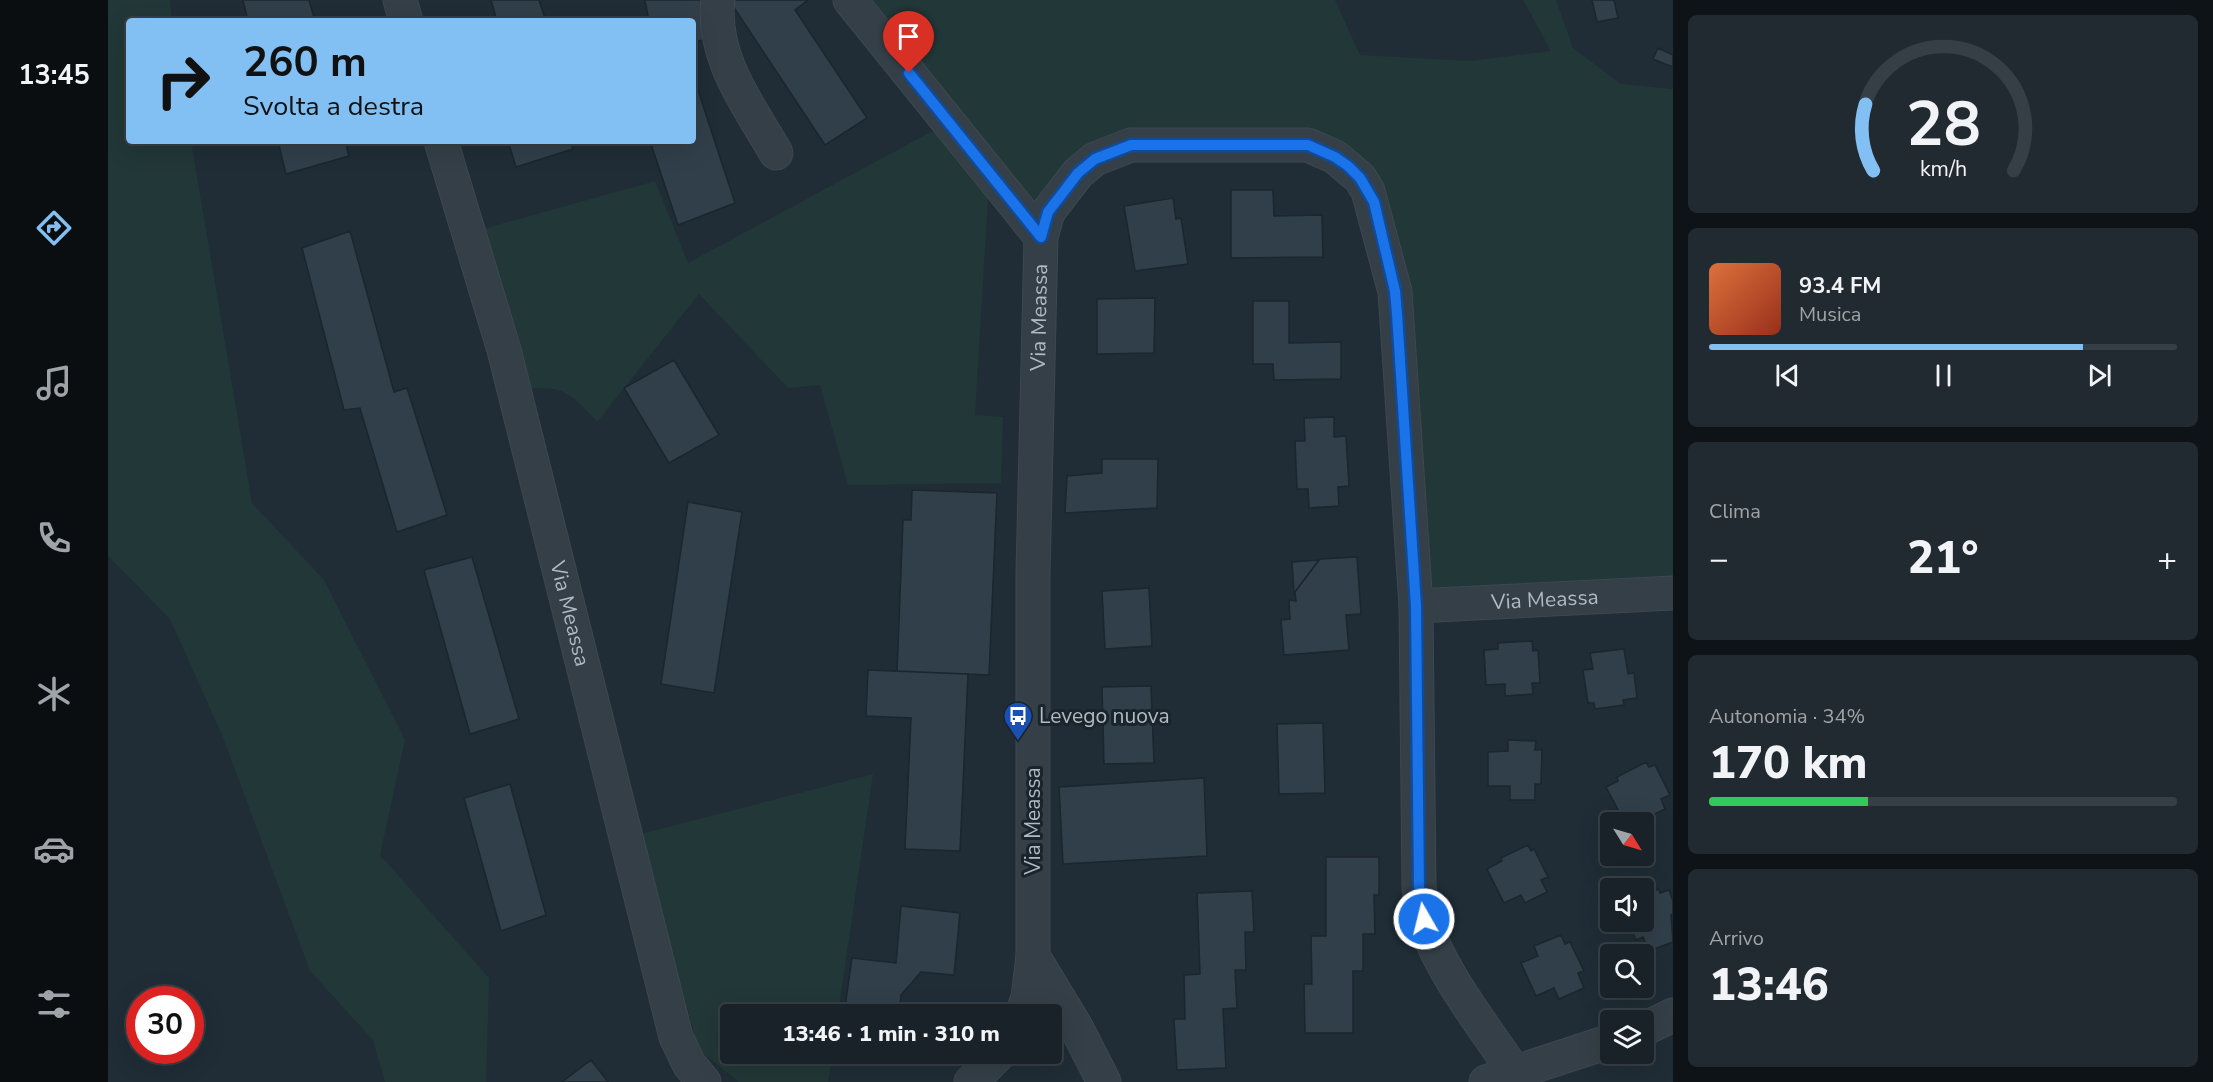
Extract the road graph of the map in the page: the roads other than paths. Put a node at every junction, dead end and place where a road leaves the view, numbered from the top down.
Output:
1 (400, 0) edge
2 (718, 0) edge
3 (850, 0) edge
4 (405, 18) edge
5 (442, 144) edge
6 (776, 153) dead end
7 (1041, 237) junction
8 (1673, 593) edge
9 (1416, 606) junction
10 (1034, 956) junction
11 (1026, 1004) edge
12 (1673, 1015) edge
13 (1654, 1024) edge
14 (1600, 1045) edge
15 (989, 1064) edge
16 (1502, 1079) edge
17 (704, 1082) edge
18 (971, 1082) edge
19 (1104, 1082) edge

1 - 4 street
2 - 6 street
3 - 7 street
5 - 17 street, Via Meassa
7 - 9 street, Via Meassa
7 - 10 street, Via Meassa
8 - 9 street, Via Meassa
9 - 16 street, Via Meassa
10 - 11 street, Via Meassa
10 - 19 street
12 - 13 street
14 - 16 street, Via Meassa
15 - 18 street

